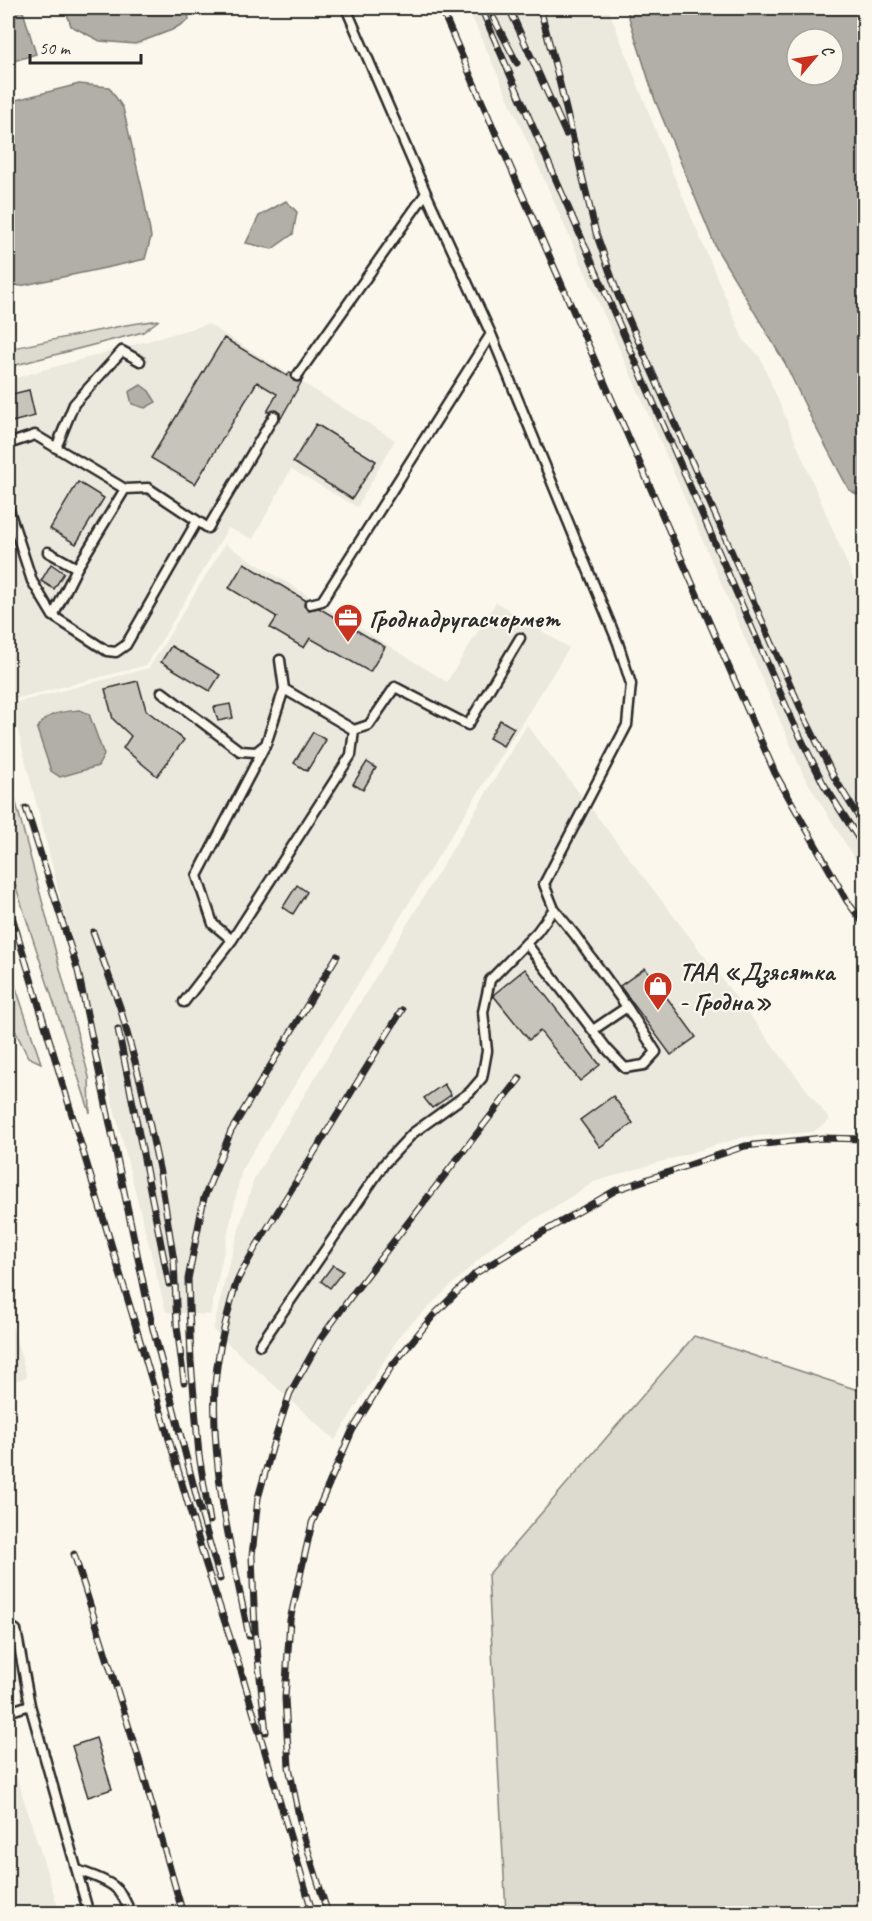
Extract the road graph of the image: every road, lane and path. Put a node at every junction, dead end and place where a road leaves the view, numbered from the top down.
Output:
1 (346, 8) edge
2 (426, 193) junction
3 (491, 334) junction
4 (140, 361) dead end
5 (297, 376) dead end
6 (274, 416) dead end
7 (8, 444) edge
8 (56, 448) junction
9 (125, 489) junction
10 (8, 507) edge
11 (197, 521) junction
12 (48, 552) dead end
13 (78, 568) junction
14 (310, 604) dead end
15 (53, 616) junction
16 (520, 638) dead end
17 (280, 660) dead end
18 (284, 689) junction
19 (162, 692) dead end
20 (354, 730) junction
21 (266, 744) junction
22 (554, 909) junction
23 (232, 940) junction
24 (526, 943) junction
25 (184, 1002) dead end
26 (627, 1007) junction
27 (593, 1030) junction
28 (260, 1345) dead end
29 (8, 1625) edge
30 (30, 1705) junction
31 (8, 1712) edge
32 (77, 1870) junction
33 (89, 1914) edge
34 (130, 1914) edge

1 - 2 lane
2 - 3 lane
2 - 5 lane
3 - 14 lane
3 - 22 lane
4 - 8 lane
6 - 11 lane
7 - 8 lane
8 - 9 lane
9 - 11 lane
9 - 13 lane
10 - 15 lane
11 - 15 lane
12 - 13 lane
13 - 15 lane
16 - 20 lane
17 - 18 lane
18 - 20 lane
18 - 21 lane
19 - 21 lane
20 - 23 lane
21 - 23 lane
22 - 24 lane
22 - 26 lane
23 - 25 lane
24 - 27 lane
24 - 28 lane
26 - 27 lane
26 - 27 lane
29 - 30 lane
30 - 31 lane
30 - 32 lane
32 - 33 lane
32 - 34 lane

